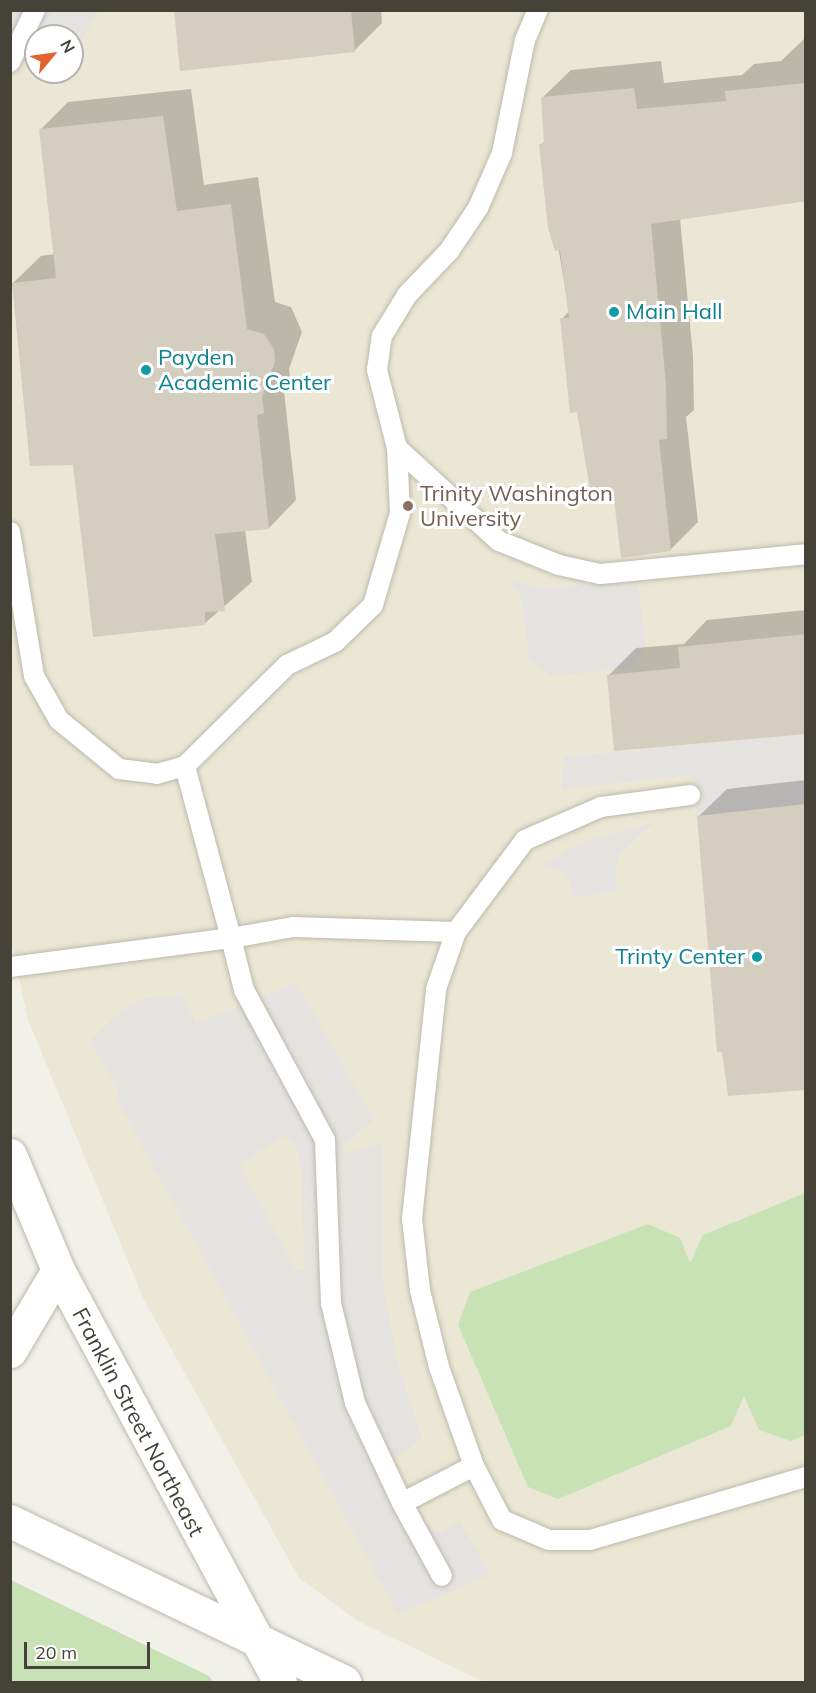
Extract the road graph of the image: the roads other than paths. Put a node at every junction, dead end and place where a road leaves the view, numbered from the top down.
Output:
1 (35, 10) edge
2 (538, 10) edge
3 (10, 62) edge
4 (397, 448) junction
5 (10, 532) edge
6 (806, 554) edge
7 (185, 766) junction
8 (690, 795) dead end
9 (456, 932) junction
10 (231, 938) junction
11 (10, 967) edge
12 (10, 1155) edge
13 (58, 1270) junction
14 (10, 1351) edge
15 (474, 1466) junction
16 (806, 1477) edge
17 (402, 1503) junction
18 (10, 1521) edge
19 (442, 1576) dead end
20 (256, 1640) junction
21 (280, 1683) edge
22 (344, 1683) edge

1 - 3 lane
2 - 4 lane
4 - 6 lane
4 - 7 lane
5 - 7 lane
7 - 10 lane
8 - 9 lane
9 - 10 lane
9 - 15 lane
10 - 11 lane
10 - 17 lane
12 - 13 street, Franklin Street Northeast
13 - 14 street
13 - 20 street, Franklin Street Northeast
15 - 16 lane
15 - 17 lane
17 - 19 lane
18 - 20 street
20 - 21 street, Franklin Street Northeast
20 - 22 street

